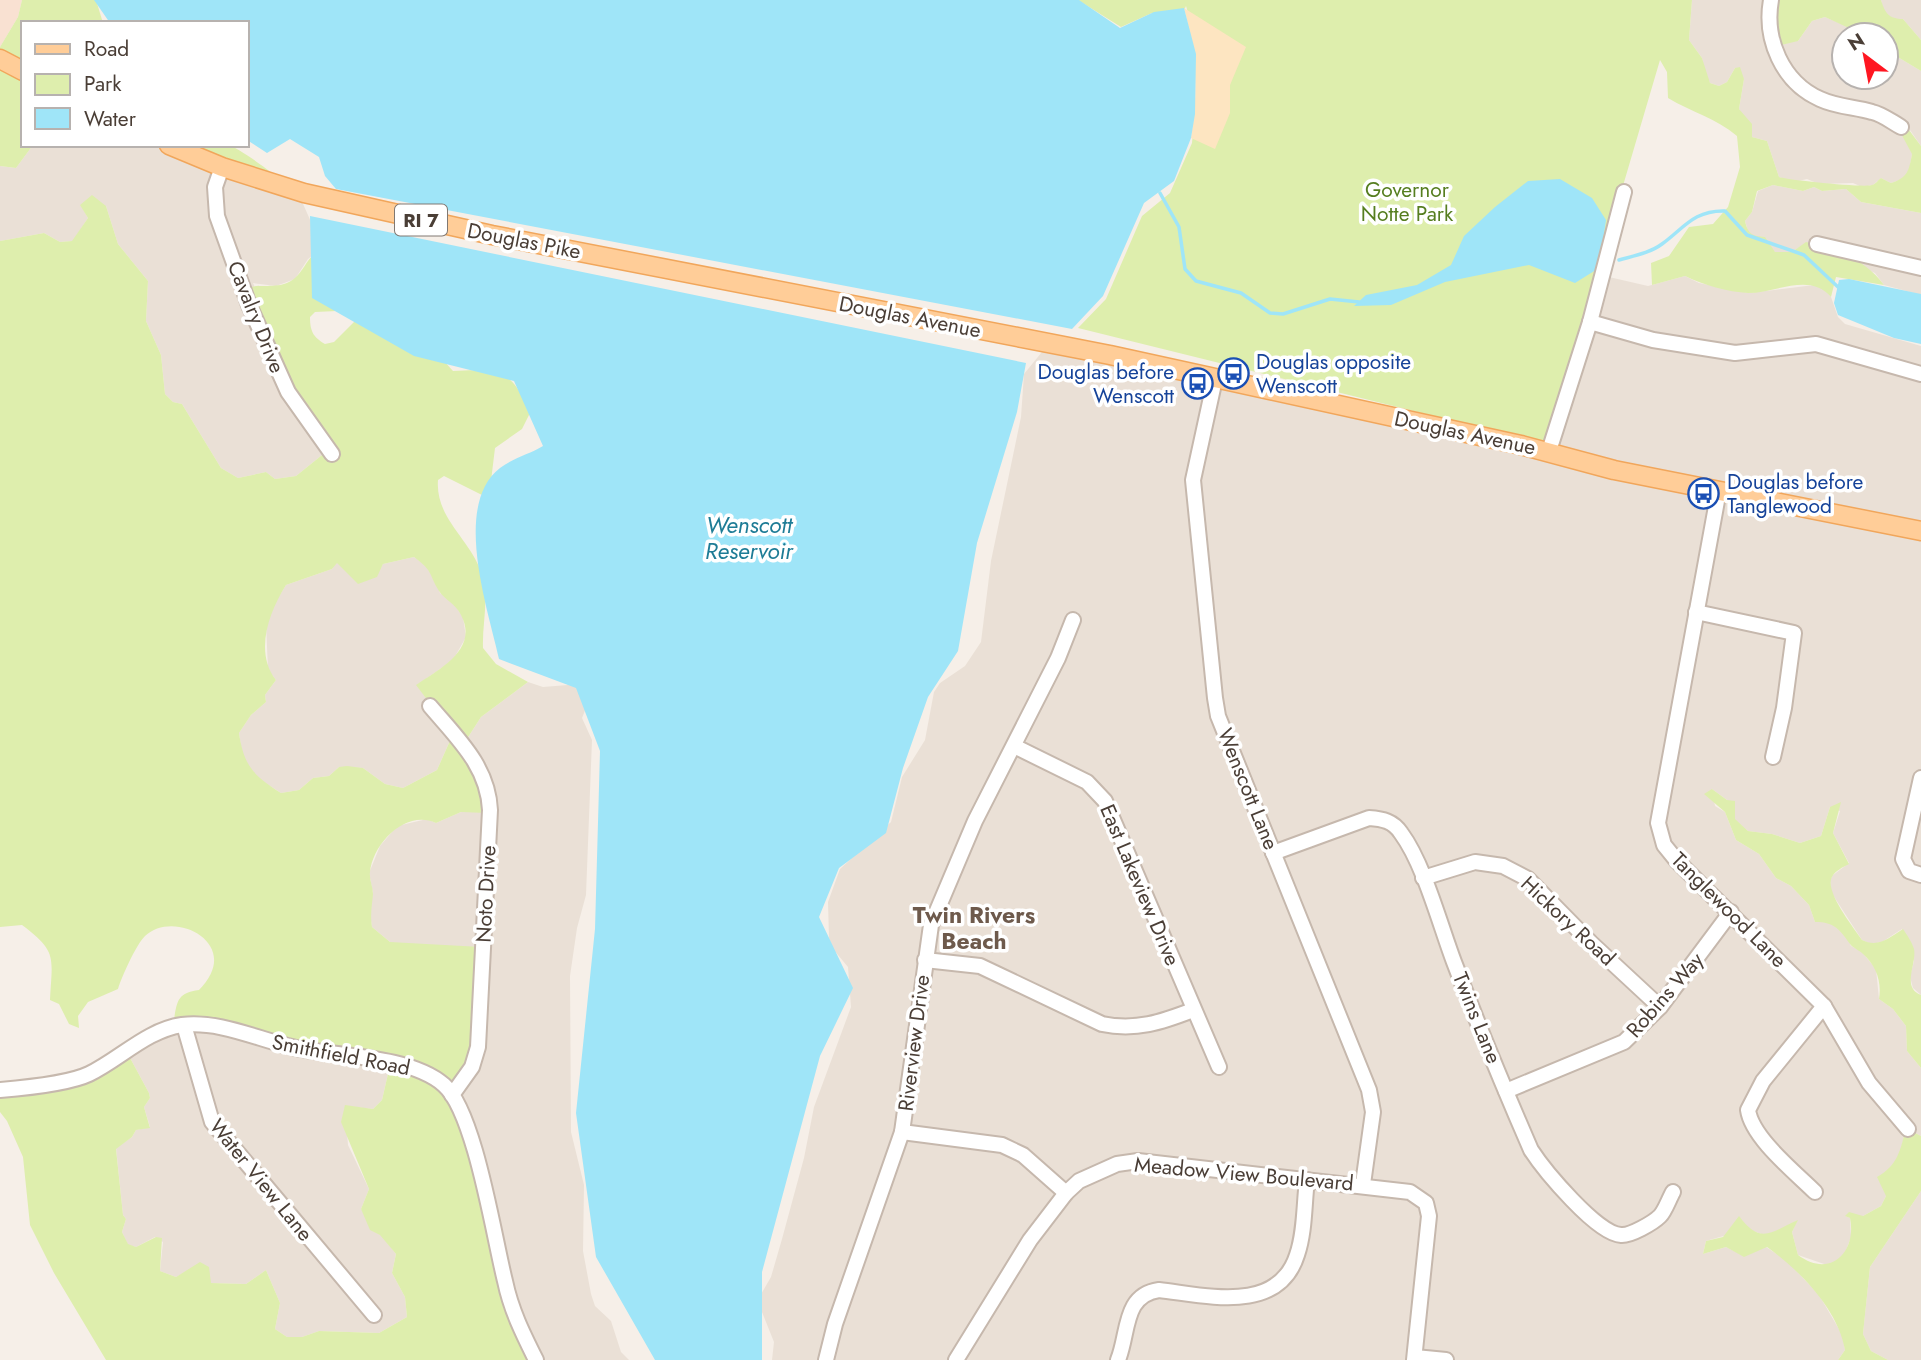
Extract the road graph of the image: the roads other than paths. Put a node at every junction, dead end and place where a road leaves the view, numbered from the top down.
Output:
1 (1771, 0) edge
2 (0, 59) edge
3 (21, 70) edge
4 (1901, 127) dead end
5 (174, 147) edge
6 (222, 167) junction
7 (1624, 192) dead end
8 (1817, 244) dead end
9 (1921, 268) edge
10 (679, 271) joint
11 (1590, 322) junction
12 (1921, 374) edge
13 (1215, 379) junction
14 (1549, 452) junction
15 (332, 454) dead end
16 (1719, 490) junction
17 (1921, 531) edge
18 (1696, 612) junction
19 (1073, 620) dead end
20 (430, 706) dead end
21 (1014, 746) junction
22 (1773, 757) dead end
23 (1921, 778) edge
24 (1273, 853) junction
25 (1921, 875) edge
26 (1423, 878) junction
27 (1731, 912) junction
28 (925, 960) junction
29 (1824, 1006) junction
30 (1660, 1007) junction
31 (1193, 1010) junction
32 (184, 1025) junction
33 (1219, 1067) dead end
34 (0, 1090) edge
35 (1506, 1091) junction
36 (452, 1095) junction
37 (1908, 1129) dead end
38 (902, 1132) junction
39 (1307, 1180) junction
40 (1363, 1184) junction
41 (1673, 1192) dead end
42 (1815, 1192) dead end
43 (1066, 1193) junction
44 (374, 1315) dead end
45 (1415, 1358) edge
46 (536, 1360) edge
47 (826, 1360) edge
48 (956, 1360) edge
49 (1118, 1360) edge
50 (1446, 1360) edge

1 - 4 street
2 - 3 main road
5 - 6 main road, Douglas Pike / RI 7
6 - 10 main road, Douglas Pike / RI 7
6 - 15 street, Cavalry Drive
7 - 11 street
8 - 9 street
10 - 13 main road, Douglas Avenue / RI 7
11 - 12 street
11 - 14 street
13 - 14 main road, Douglas Avenue / RI 7
13 - 24 street, Wenscott Lane
14 - 16 main road, Douglas Avenue / RI 7
16 - 17 main road, Douglas Avenue / RI 7
16 - 18 street, Tanglewood Lane
18 - 22 street
18 - 27 street, Tanglewood Lane
19 - 21 street, Riverview Drive
20 - 36 street, Noto Drive
21 - 28 street, Riverview Drive
21 - 31 street, East Lakeview Drive
23 - 25 street
24 - 26 street, Twins Lane
24 - 40 street, Wenscott Lane
26 - 30 street, Hickory Road
26 - 35 street, Twins Lane
27 - 29 street, Tanglewood Lane
27 - 30 street, Robins Way
28 - 31 street
28 - 38 street, Riverview Drive
29 - 37 street, Tanglewood Lane
29 - 42 street
30 - 35 street, Robins Way
31 - 33 street, East Lakeview Drive
32 - 34 street, Smithfield Road
32 - 36 street, Smithfield Road
32 - 44 street, Water View Lane
35 - 41 street, Twins Lane
36 - 46 street
38 - 43 street
38 - 47 street, Riverview Drive
39 - 40 street, Meadow View Boulevard
39 - 43 street, Meadow View Boulevard
39 - 49 street
40 - 45 street, Meadow View Boulevard
43 - 48 street, Meadow View Boulevard
45 - 50 street

